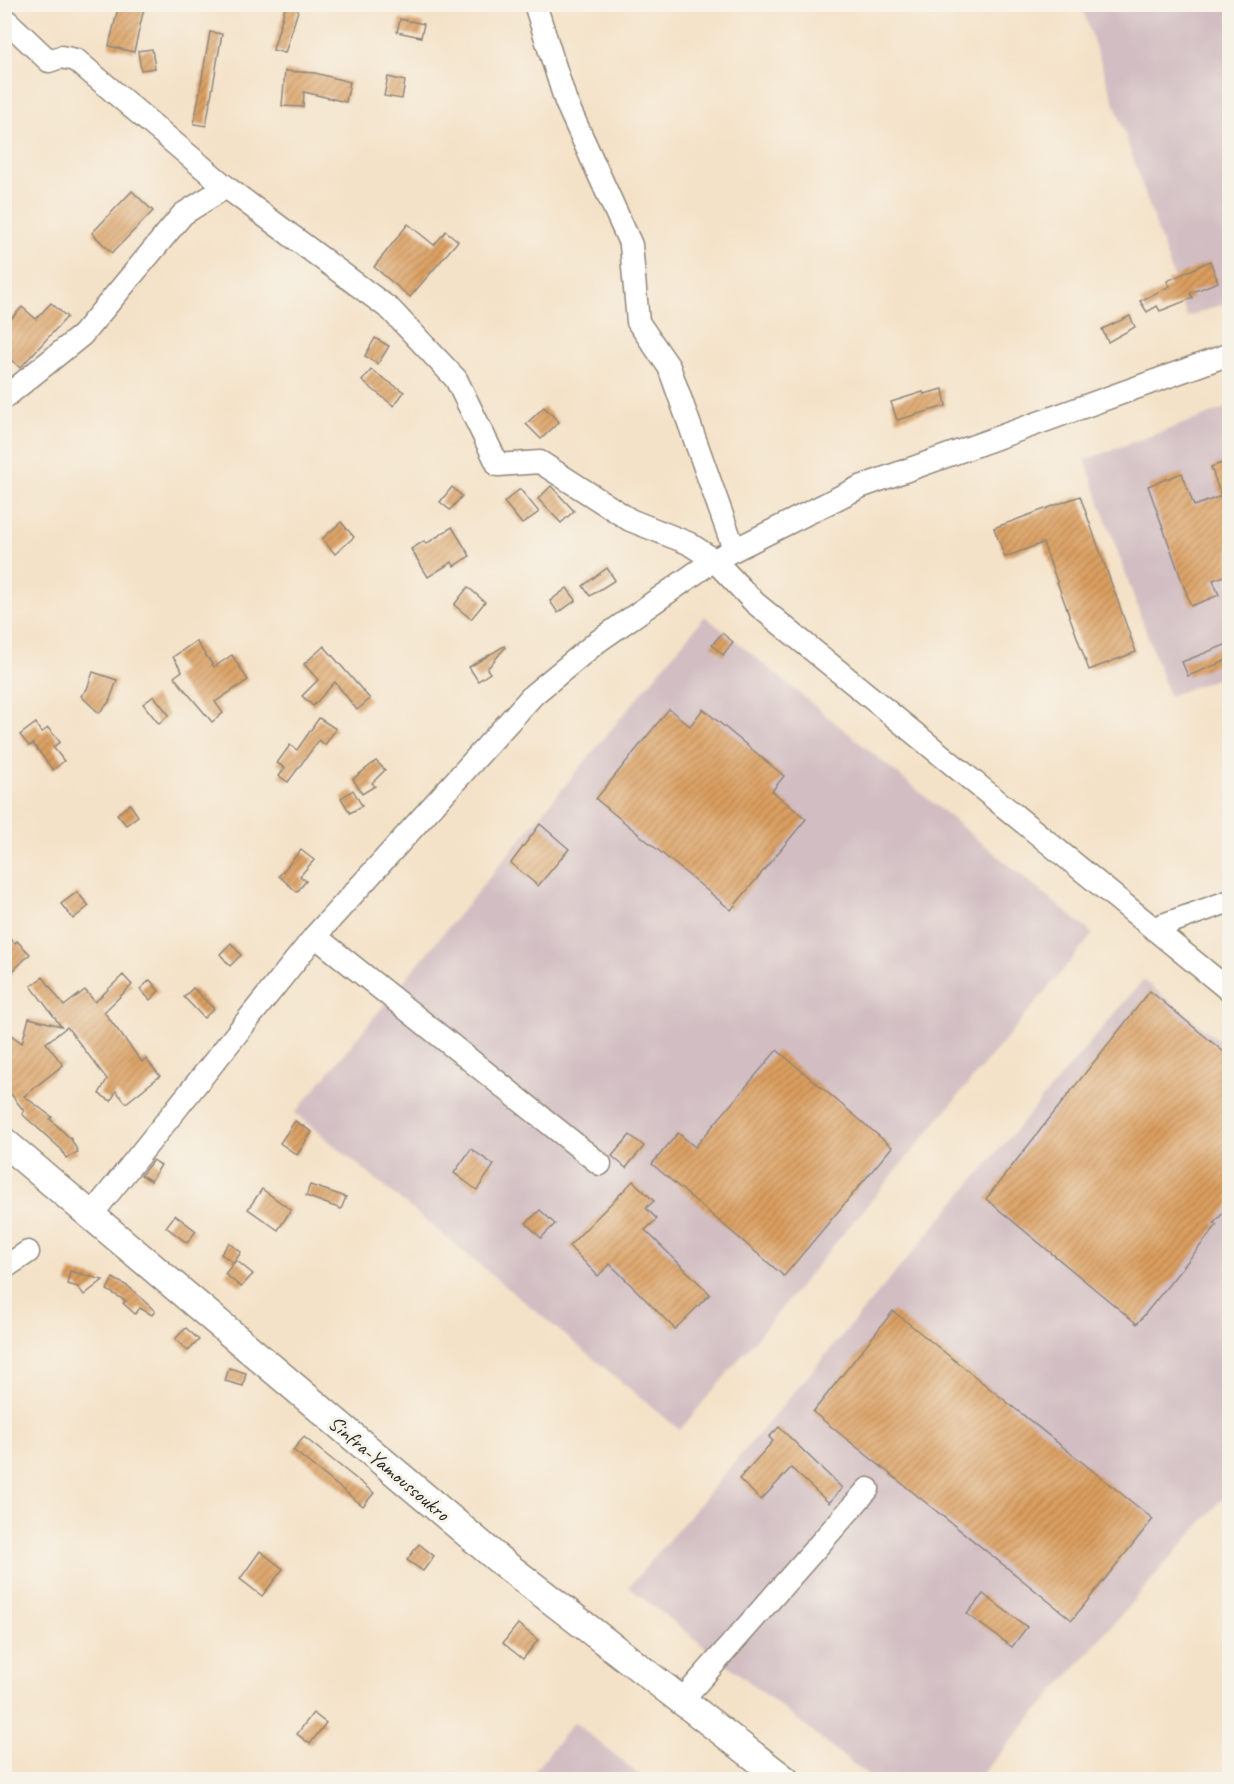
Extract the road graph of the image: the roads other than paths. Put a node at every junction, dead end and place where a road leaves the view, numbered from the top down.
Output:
1 (535, 4) edge
2 (7, 21) dead end
3 (226, 187) junction
4 (1230, 354) edge
5 (4, 398) edge
6 (734, 549) junction
7 (714, 560) junction
8 (1230, 901) edge
9 (1154, 928) junction
10 (315, 936) junction
11 (1230, 992) edge
12 (4, 1142) edge
13 (600, 1164) dead end
14 (92, 1214) junction
15 (28, 1252) dead end
16 (4, 1268) edge
17 (868, 1489) dead end
18 (682, 1700) junction
19 (785, 1779) edge

1 - 6 street
2 - 3 street
3 - 5 street
3 - 7 street
4 - 6 street
6 - 7 street
7 - 9 street
7 - 10 street
8 - 9 street
9 - 11 street
10 - 13 street
10 - 14 street
12 - 14 main road, Sinfra-Yamoussoukro
14 - 18 main road, Sinfra-Yamoussoukro
15 - 16 street
17 - 18 street
18 - 19 main road, Sinfra-Yamoussoukro

